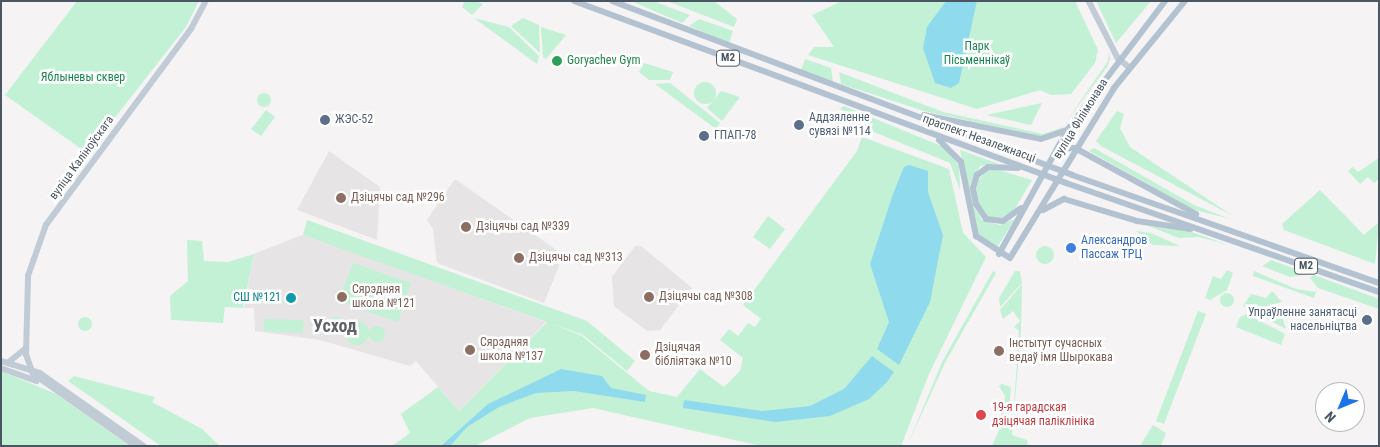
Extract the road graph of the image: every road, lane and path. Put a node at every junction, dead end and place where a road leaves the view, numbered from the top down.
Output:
1 (206, 1) edge
2 (574, 1) edge
3 (612, 1) edge
4 (1089, 1) edge
5 (1165, 1) edge
6 (1179, 1) edge
7 (1185, 1) edge
8 (1176, 11) junction
9 (1118, 58) junction
10 (1129, 66) junction
11 (902, 111) junction
12 (1068, 129) junction
13 (932, 134) junction
14 (1057, 148) junction
15 (1075, 148) junction
16 (1032, 171) junction
17 (1031, 194) junction
18 (1036, 217) junction
19 (1216, 224) junction
20 (1204, 231) junction
21 (999, 254) junction
22 (1379, 283) edge
23 (1379, 292) edge
24 (26, 347) junction
25 (26, 355) junction
26 (1, 361) edge
27 (9, 362) junction
28 (19, 365) junction
29 (1, 368) edge
30 (29, 368) junction
31 (9, 371) junction
32 (39, 382) junction
33 (135, 446) edge
34 (144, 446) edge

1 - 24 main road, вуліца Каліноўскага
2 - 13 main road, праспект Незалежнасці / М2
3 - 11 main road, праспект Незалежнасці / М2
4 - 9 main road
5 - 9 main road, вуліца Філімонава
6 - 8 main road
7 - 8 main road, вуліца Філімонава
8 - 10 main road, вуліца Філімонава
9 - 10 main road
9 - 12 main road, вуліца Філімонава
10 - 15 main road, вуліца Філімонава
11 - 12 main road
11 - 19 main road, праспект Незалежнасці / М2
12 - 14 main road, вуліца Філімонава
13 - 16 main road, праспект Незалежнасці / М2
13 - 21 main road
14 - 15 main road
14 - 17 main road, вуліца Філімонава
15 - 18 main road, вуліца Філімонава
15 - 19 main road
16 - 17 main road
16 - 20 main road, праспект Незалежнасці / М2
17 - 21 main road, вуліца Філімонава
18 - 20 main road
18 - 21 main road, вуліца Філімонава
19 - 22 main road, праспект Незалежнасці / М2
20 - 23 main road, праспект Незалежнасці / М2
24 - 25 main road, вуліца Каліноўскага
24 - 27 main road
25 - 28 main road
25 - 30 main road, вуліца Каліноўскага
26 - 27 main road
27 - 28 main road
28 - 30 main road
28 - 31 main road
29 - 31 main road
30 - 32 main road, вуліца Каліноўскага
30 - 34 main road
31 - 32 main road
32 - 33 main road, вуліца Каліноўскага

